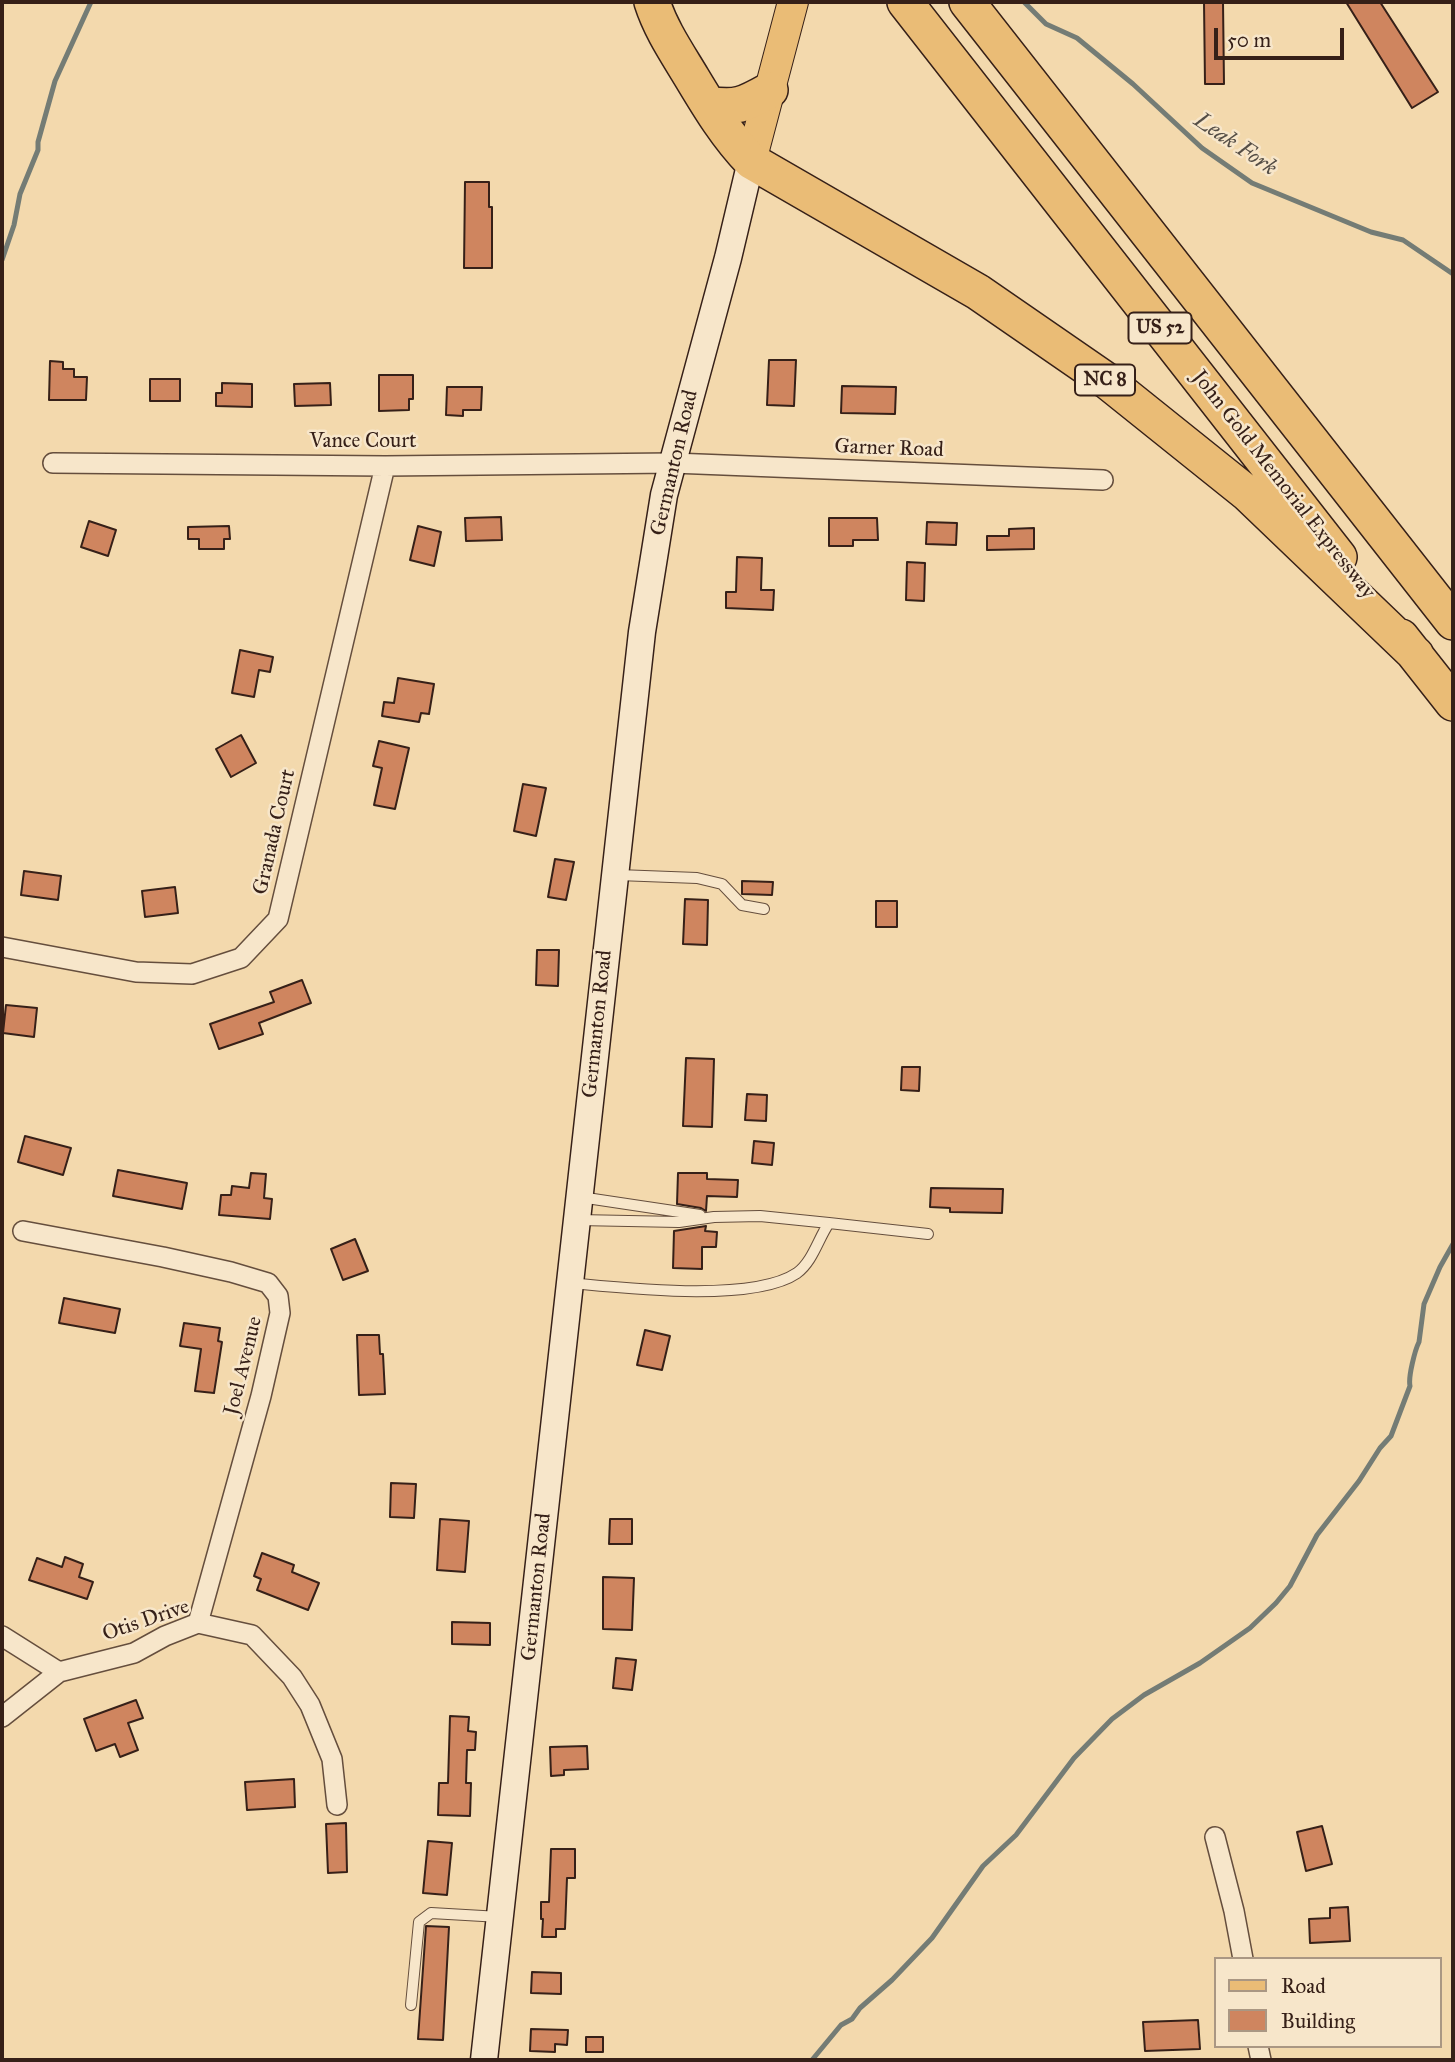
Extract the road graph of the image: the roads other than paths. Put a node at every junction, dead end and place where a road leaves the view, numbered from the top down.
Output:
1 (652, 2) edge
2 (793, 2) edge
3 (905, 2) edge
4 (967, 2) edge
5 (770, 90) junction
6 (708, 104) junction
7 (751, 161) junction
8 (53, 463) dead end
9 (673, 463) junction
10 (385, 466) junction
11 (1103, 481) dead end
12 (1453, 622) edge
13 (1416, 655) junction
14 (1453, 703) edge
15 (614, 875) junction
16 (764, 909) dead end
17 (2, 947) edge
18 (579, 1209) junction
19 (714, 1217) junction
20 (829, 1223) junction
21 (23, 1231) dead end
22 (928, 1234) dead end
23 (570, 1283) junction
24 (198, 1623) junction
25 (2, 1636) edge
26 (59, 1672) junction
27 (2, 1717) edge
28 (337, 1805) dead end
29 (1215, 1837) dead end
30 (500, 1917) junction
31 (1243, 1957) edge
32 (411, 2005) dead end
33 (484, 2060) edge

1 - 6 highway
2 - 5 main road, Germanton Road
3 - 13 highway, John Gold Memorial Expressway / US 52
4 - 12 highway, US 52
5 - 6 highway
5 - 7 main road, Germanton Road
6 - 7 highway
7 - 9 main road, Germanton Road
7 - 13 highway, NC 8
8 - 10 street, Vance Court
9 - 10 street, Vance Court
9 - 11 street, Garner Road
9 - 15 main road, Germanton Road
10 - 17 street, Granada Court
13 - 14 highway, John Gold Memorial Expressway / US 52
15 - 16 lane
15 - 18 main road, Germanton Road
18 - 19 lane
18 - 19 lane
18 - 23 main road, Germanton Road
19 - 20 lane
20 - 22 lane
20 - 23 lane
21 - 24 street, Joel Avenue
23 - 30 main road, Germanton Road
24 - 26 street, Otis Drive
24 - 28 street, Otis Drive
25 - 26 street
26 - 27 street, Otis Drive
29 - 31 street
30 - 32 lane
30 - 33 main road, Germanton Road

